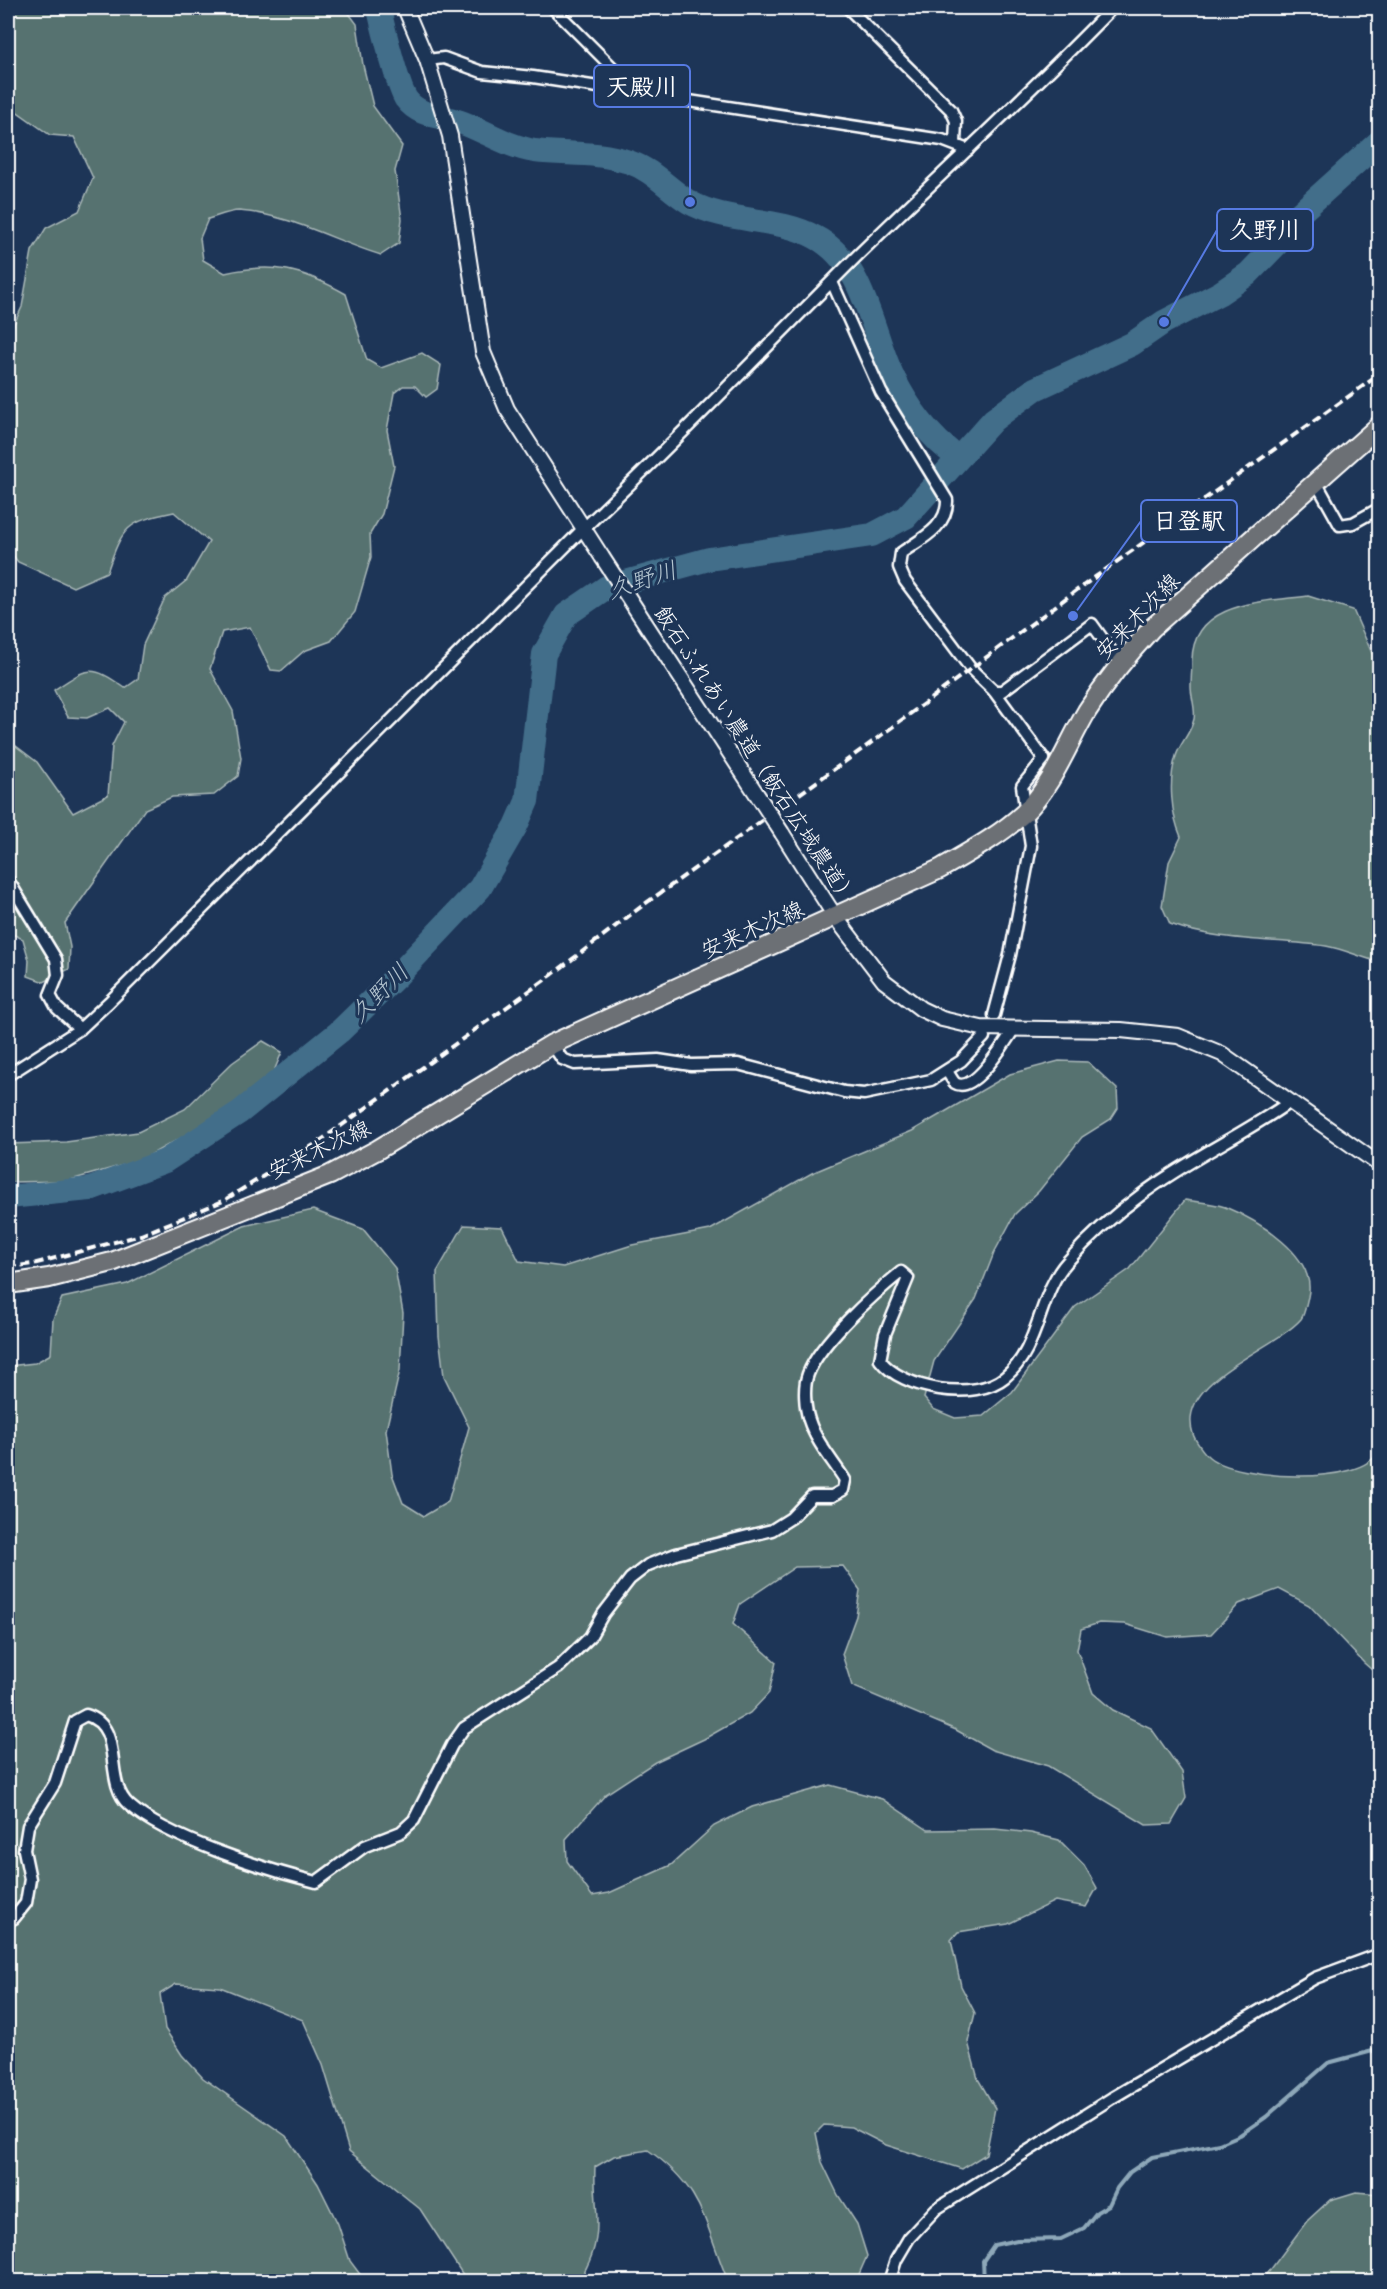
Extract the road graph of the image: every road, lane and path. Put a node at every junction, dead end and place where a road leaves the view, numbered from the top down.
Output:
1 (405, 8) edge
2 (553, 8) edge
3 (848, 8) edge
4 (1112, 8) edge
5 (427, 60) junction
6 (626, 91) junction
7 (955, 143) junction
8 (969, 150) junction
9 (832, 282) junction
10 (1380, 424) edge
11 (1316, 482) junction
12 (1380, 508) edge
13 (584, 528) junction
14 (1120, 663) junction
15 (994, 691) junction
16 (1026, 811) junction
17 (8, 880) edge
18 (836, 918) junction
19 (994, 1015) dead end
20 (80, 1029) junction
21 (1014, 1029) junction
22 (984, 1037) dead end
23 (552, 1044) junction
24 (946, 1071) junction
25 (8, 1075) edge
26 (1288, 1103) junction
27 (1380, 1165) edge
28 (8, 1284) edge
29 (8, 1921) edge
30 (1380, 1954) edge
31 (889, 2282) edge

1 - 5 street, 飯石ふれあい農道（飯石広域農道）
2 - 6 street
3 - 7 street
4 - 8 street
5 - 6 street
5 - 13 street, 飯石ふれあい農道（飯石広域農道）
6 - 7 street
7 - 8 street
8 - 9 street
9 - 13 street
9 - 15 street
10 - 11 main road, 安来木次線
11 - 12 street
11 - 14 main road, 安来木次線
13 - 18 street, 飯石ふれあい農道（飯石広域農道）, bridge
13 - 20 street
14 - 15 street
14 - 16 main road, 安来木次線
15 - 16 street
16 - 18 main road, 安来木次線
16 - 19 street
17 - 20 street
18 - 21 street, 飯石ふれあい農道（飯石広域農道）
18 - 23 main road, 安来木次線
20 - 25 street
21 - 24 street
21 - 26 street, 飯石ふれあい農道（飯石広域農道）
22 - 24 street
23 - 24 street
23 - 28 main road, 安来木次線
26 - 27 street, 飯石ふれあい農道（飯石広域農道）
26 - 29 street
30 - 31 street

